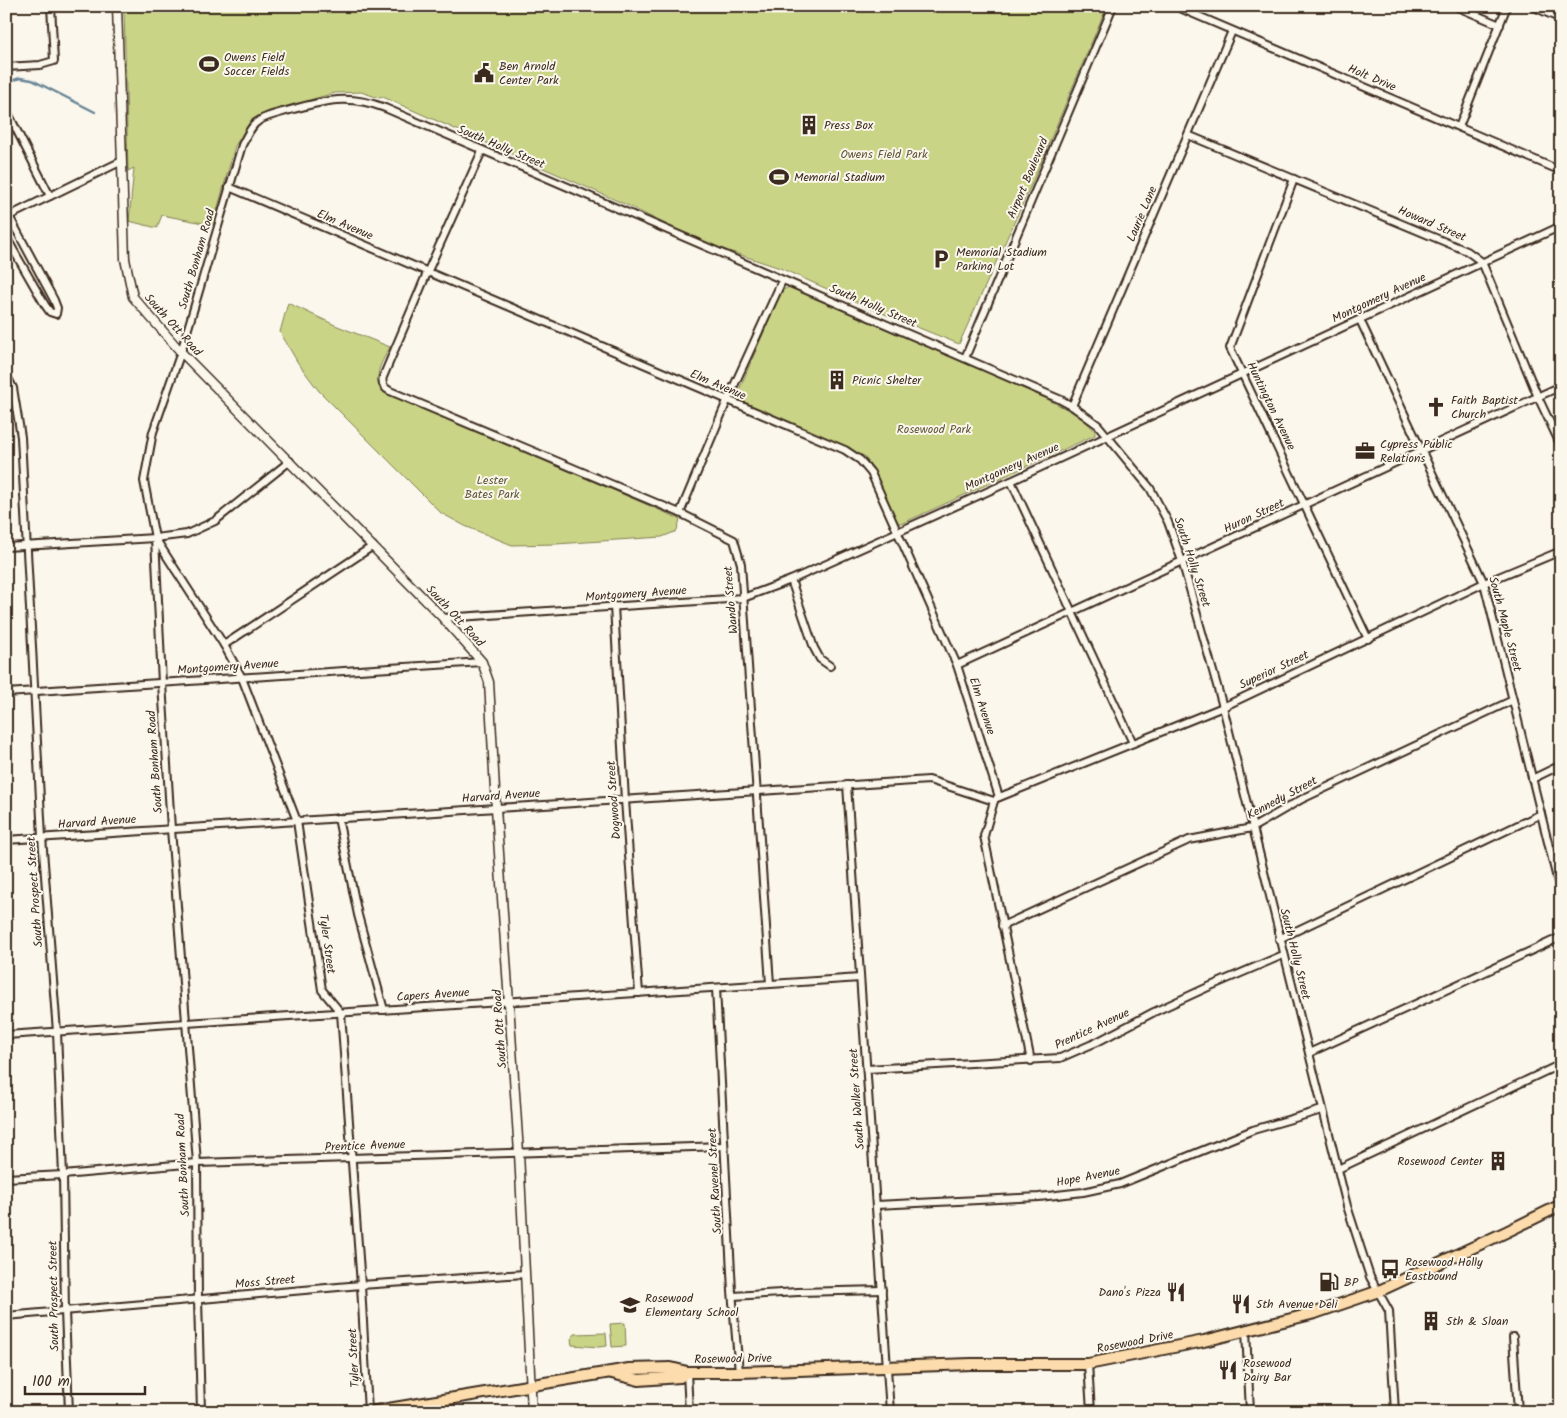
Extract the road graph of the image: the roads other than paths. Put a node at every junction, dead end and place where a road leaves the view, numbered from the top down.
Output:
1 (50, 6) edge
2 (117, 6) edge
3 (1113, 6) edge
4 (1175, 6) edge
5 (1455, 6) edge
6 (1507, 6) edge
7 (1532, 6) edge
8 (1561, 20) edge
9 (1500, 25) junction
10 (1232, 31) junction
11 (6, 67) edge
12 (10, 117) dead end
13 (252, 127) joint
14 (1459, 127) junction
15 (1188, 135) junction
16 (482, 151) junction
17 (122, 161) junction
18 (1561, 171) edge
19 (1294, 179) junction
20 (229, 188) junction
21 (50, 196) junction
22 (8, 217) edge
23 (1561, 226) edge
24 (6, 237) edge
25 (1482, 262) junction
26 (427, 273) junction
27 (782, 281) junction
28 (1360, 320) junction
29 (181, 352) junction
30 (965, 358) junction
31 (6, 374) edge
32 (1243, 374) junction
33 (1561, 386) edge
34 (1538, 397) junction
35 (727, 401) junction
36 (1072, 406) junction
37 (1108, 436) junction
38 (1561, 446) edge
39 (1422, 450) junction
40 (290, 461) junction
41 (1011, 481) junction
42 (1305, 504) junction
43 (680, 513) junction
44 (896, 531) junction
45 (155, 538) junction
46 (26, 546) junction
47 (373, 546) junction
48 (6, 547) edge
49 (1561, 551) edge
50 (1182, 561) junction
51 (791, 580) junction
52 (1484, 583) junction
53 (743, 598) junction
54 (614, 606) junction
55 (1073, 612) junction
56 (443, 618) junction
57 (1368, 639) junction
58 (224, 645) junction
59 (482, 662) junction
60 (957, 665) junction
61 (830, 666) dead end
62 (242, 678) junction
63 (162, 683) junction
64 (35, 691) junction
65 (6, 693) edge
66 (1513, 700) junction
67 (1223, 707) junction
68 (1133, 742) junction
69 (1561, 766) edge
70 (1532, 779) junction
71 (847, 785) junction
72 (756, 791) junction
73 (997, 799) junction
74 (625, 800) junction
75 (496, 808) junction
76 (1541, 814) junction
77 (338, 818) junction
78 (297, 821) junction
79 (1252, 828) junction
80 (171, 829) junction
81 (42, 837) junction
82 (6, 840) edge
83 (1561, 895) edge
84 (1002, 926) junction
85 (1561, 937) edge
86 (1279, 939) junction
87 (1283, 955) junction
88 (860, 978) junction
89 (770, 984) junction
90 (716, 988) junction
91 (639, 993) junction
92 (509, 1002) junction
93 (384, 1010) junction
94 (341, 1013) junction
95 (185, 1023) junction
96 (57, 1032) junction
97 (6, 1035) edge
98 (1309, 1053) junction
99 (1031, 1061) junction
100 (1561, 1064) edge
101 (867, 1069) junction
102 (1322, 1110) junction
103 (724, 1146) junction
104 (519, 1153) junction
105 (352, 1157) junction
106 (196, 1163) junction
107 (1338, 1169) junction
108 (63, 1175) junction
109 (6, 1178) edge
110 (876, 1205) junction
111 (1561, 1205) edge
112 (525, 1274) junction
113 (361, 1285) junction
114 (882, 1290) junction
115 (1379, 1291) junction
116 (733, 1296) junction
117 (198, 1299) junction
118 (65, 1311) junction
119 (6, 1316) edge
120 (1246, 1330) junction
121 (1513, 1337) dead end
122 (1088, 1364) junction
123 (887, 1366) junction
124 (687, 1372) junction
125 (739, 1372) junction
126 (531, 1384) junction
127 (69, 1412) edge
128 (201, 1412) edge
129 (369, 1412) edge
130 (532, 1412) edge
131 (689, 1412) edge
132 (890, 1412) edge
133 (1091, 1412) edge
134 (1250, 1412) edge
135 (1395, 1412) edge
136 (1518, 1412) edge

1 - 11 street
2 - 17 street, South Ott Road
3 - 30 street, Airport Boulevard
4 - 10 street, Holt Drive
5 - 9 street
6 - 9 street
7 - 8 street
9 - 14 street
10 - 14 street, Holt Drive
10 - 15 street, Laurie Lane
12 - 21 street
13 - 16 street, South Holly Street
13 - 20 street, South Bonham Road
14 - 18 street, Holt Drive
15 - 19 street, Howard Street
15 - 36 street, Laurie Lane
16 - 26 street
16 - 27 street, South Holly Street
17 - 21 street
17 - 29 street, South Ott Road
19 - 25 street, Howard Street
19 - 32 street, Huntington Avenue
20 - 26 street, Elm Avenue
20 - 29 street, South Bonham Road
21 - 22 street
22 - 24 street
23 - 25 street, Montgomery Avenue
25 - 28 street, Montgomery Avenue
25 - 34 street
26 - 35 street, Elm Avenue
26 - 43 street, Wando Street
27 - 30 street, South Holly Street
27 - 35 street
28 - 32 street, Montgomery Avenue
28 - 39 street, South Maple Street
29 - 40 street, South Ott Road
29 - 45 street, South Bonham Road
30 - 36 street, South Holly Street
31 - 46 street, South Prospect Street
32 - 37 street, Montgomery Avenue
32 - 42 street, Huntington Avenue
33 - 34 street, Huron Street
34 - 38 street
34 - 39 street, Huron Street
35 - 43 street
35 - 44 street, Elm Avenue
36 - 37 street, South Holly Street
37 - 41 street, Montgomery Avenue
37 - 50 street, South Holly Street
39 - 42 street, Huron Street
39 - 52 street, South Maple Street
40 - 45 street
40 - 47 street, South Ott Road
41 - 44 street, Montgomery Avenue
41 - 55 street
42 - 50 street, Huron Street
42 - 57 street, Huntington Avenue
43 - 53 street, Wando Street
44 - 51 street, Montgomery Avenue
44 - 60 street, Elm Avenue
45 - 46 street
45 - 58 street, Tyler Street
45 - 63 street, South Bonham Road
46 - 48 street
46 - 64 street, South Prospect Street
47 - 56 street, South Ott Road
47 - 58 street
49 - 52 street, Superior Street
50 - 55 street, Huron Street
50 - 67 street, South Holly Street
51 - 53 street, Montgomery Avenue
51 - 61 street
52 - 57 street, Superior Street
52 - 66 street, South Maple Street
53 - 54 street, Montgomery Avenue
53 - 72 street, Wando Street
54 - 56 street, Montgomery Avenue
54 - 74 street, Dogwood Street
55 - 60 street, Huron Street
55 - 68 street
56 - 59 street, South Ott Road
57 - 67 street, Superior Street
58 - 62 street, Tyler Street
59 - 62 street, Montgomery Avenue
59 - 75 street, South Ott Road
60 - 73 street, Elm Avenue
62 - 63 street, Montgomery Avenue
62 - 78 street, Tyler Street
63 - 64 street, Montgomery Avenue
63 - 80 street, South Bonham Road
64 - 65 street, Montgomery Avenue
64 - 81 street, South Prospect Street
66 - 70 street, South Maple Street
66 - 79 street, Kennedy Street
67 - 68 street, Superior Street
67 - 79 street, South Holly Street
68 - 73 street, Superior Street
69 - 70 street
70 - 76 street, South Maple Street
71 - 72 street, Harvard Avenue
71 - 73 street, Harvard Avenue
71 - 88 street, South Walker Street
72 - 74 street, Harvard Avenue
72 - 89 street, Wando Street
73 - 84 street
74 - 75 street, Harvard Avenue
74 - 91 street, Dogwood Street
75 - 77 street, Harvard Avenue
75 - 92 street, South Ott Road
76 - 83 street, South Maple Street
76 - 86 street
77 - 78 street, Harvard Avenue
77 - 93 street
78 - 80 street, Harvard Avenue
78 - 94 street, Tyler Street
79 - 84 street, Kennedy Street
79 - 86 street, South Holly Street
80 - 81 street, Harvard Avenue
80 - 95 street, South Bonham Road
81 - 82 street, Harvard Avenue
81 - 96 street, South Prospect Street
84 - 99 street
85 - 98 street
86 - 87 street, South Holly Street
87 - 98 street, South Holly Street
87 - 99 street, Prentice Avenue
88 - 89 street, Capers Avenue
88 - 101 street, South Walker Street
89 - 90 street, Capers Avenue
90 - 91 street, Capers Avenue
90 - 103 street, South Ravenel Street
91 - 92 street, Capers Avenue
92 - 93 street, Capers Avenue
92 - 104 street, South Ott Road
93 - 94 street, Capers Avenue
94 - 95 street, Capers Avenue
94 - 105 street, Tyler Street
95 - 96 street, Capers Avenue
95 - 106 street, South Bonham Road
96 - 97 street, Capers Avenue
96 - 108 street, South Prospect Street
98 - 102 street, South Holly Street
99 - 101 street, Prentice Avenue
100 - 107 street
101 - 110 street, South Walker Street
102 - 107 street, South Holly Street
102 - 110 street, Hope Avenue
103 - 104 street, Prentice Avenue
103 - 116 street, South Ravenel Street
104 - 105 street, Prentice Avenue
104 - 112 street, South Ott Road
105 - 106 street, Prentice Avenue
105 - 113 street, Tyler Street
106 - 108 street, Prentice Avenue
106 - 117 street, South Bonham Road
107 - 115 street, South Holly Street
108 - 109 street, Prentice Avenue
108 - 118 street, South Prospect Street
110 - 114 street, South Walker Street
111 - 115 main road, Rosewood Drive
112 - 113 street, Moss Street
112 - 126 street, South Ott Road
113 - 117 street, Moss Street
113 - 129 street, Tyler Street
114 - 116 street
114 - 123 street, South Walker Street
115 - 120 main road, Rosewood Drive
115 - 135 street, South Holly Street
116 - 125 street, South Ravenel Street
117 - 118 street, Moss Street
117 - 128 street, South Bonham Road
118 - 119 street, Moss Street
118 - 127 street, South Prospect Street
120 - 122 main road, Rosewood Drive
120 - 134 street
121 - 136 street
122 - 123 main road, Rosewood Drive
122 - 133 street
123 - 125 main road, Rosewood Drive
123 - 132 street, South Walker Street
124 - 125 main road, Rosewood Drive
124 - 126 main road, Rosewood Drive
124 - 131 street
126 - 129 main road, Rosewood Drive
126 - 130 street, South Ott Road

